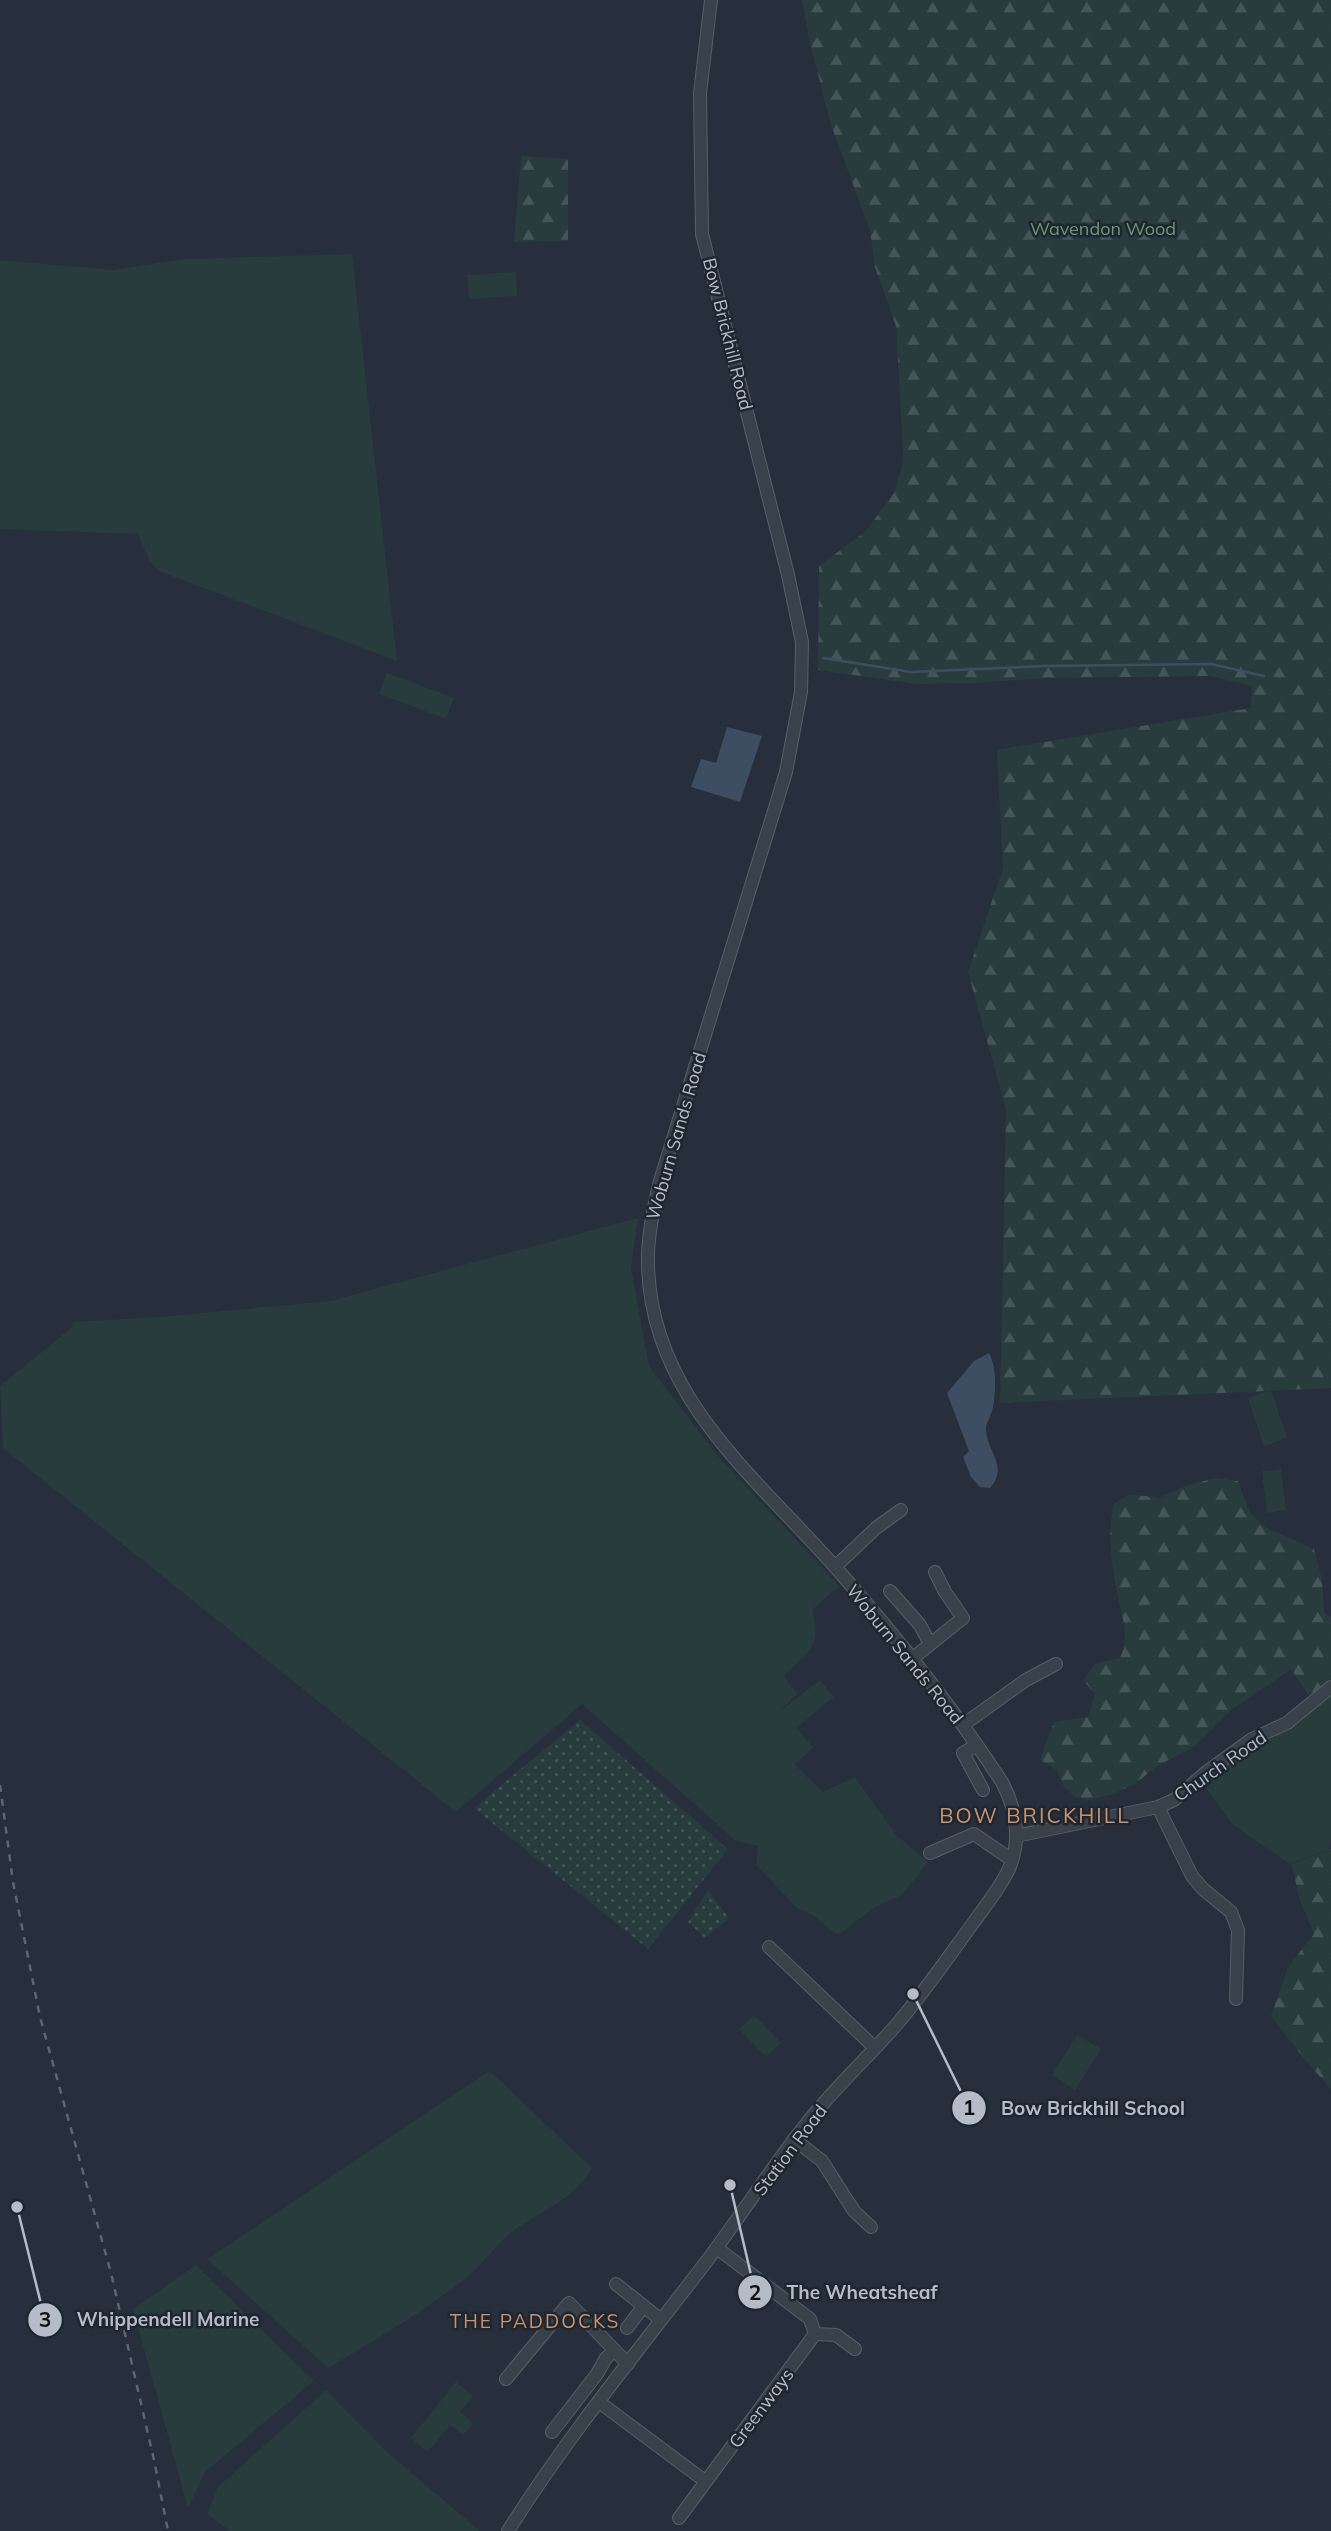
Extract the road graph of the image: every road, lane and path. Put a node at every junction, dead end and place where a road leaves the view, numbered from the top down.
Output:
1 (711, 0) edge
2 (801, 663) joint
3 (901, 1510) dead end
4 (835, 1567) junction
5 (935, 1572) dead end
6 (890, 1591) dead end
7 (930, 1644) junction
8 (913, 1658) junction
9 (1051, 1667) dead end
10 (1331, 1687) edge
11 (963, 1725) junction
12 (977, 1745) junction
13 (983, 1790) dead end
14 (1158, 1807) junction
15 (1016, 1836) junction
16 (930, 1853) dead end
17 (1012, 1860) junction
18 (769, 1947) dead end
19 (1236, 1999) dead end
20 (875, 2048) junction
21 (794, 2139) junction
22 (871, 2227) dead end
23 (717, 2248) junction
24 (616, 2284) dead end
25 (643, 2307) junction
26 (662, 2320) junction
27 (627, 2328) dead end
28 (815, 2334) junction
29 (855, 2349) dead end
30 (614, 2351) junction
31 (628, 2364) junction
32 (506, 2379) dead end
33 (599, 2402) junction
34 (552, 2432) dead end
35 (705, 2481) junction
36 (679, 2518) dead end
37 (508, 2531) edge

1 - 2 street, Bow Brickhill Road
2 - 4 street, Woburn Sands Road
3 - 4 street
4 - 8 street, Woburn Sands Road
5 - 7 street
6 - 7 street
7 - 8 street
8 - 11 street, Woburn Sands Road
9 - 11 street
10 - 14 street, Church Road
11 - 12 street, Woburn Sands Road
12 - 13 street
12 - 15 street, Woburn Sands Road
14 - 15 street, Church Road
14 - 19 street
15 - 17 street, Station Road
16 - 17 street
17 - 20 street, Station Road
18 - 20 street
20 - 21 street, Station Road
21 - 22 street
21 - 23 street, Station Road
23 - 26 street, Station Road
23 - 28 street
24 - 25 street
25 - 26 street
25 - 27 street
26 - 31 street, Station Road
28 - 29 street
28 - 35 street, Greenways
30 - 31 street
30 - 32 street
30 - 34 street
31 - 33 street, Station Road
33 - 35 street
33 - 37 street, Station Road
35 - 36 street, Greenways

